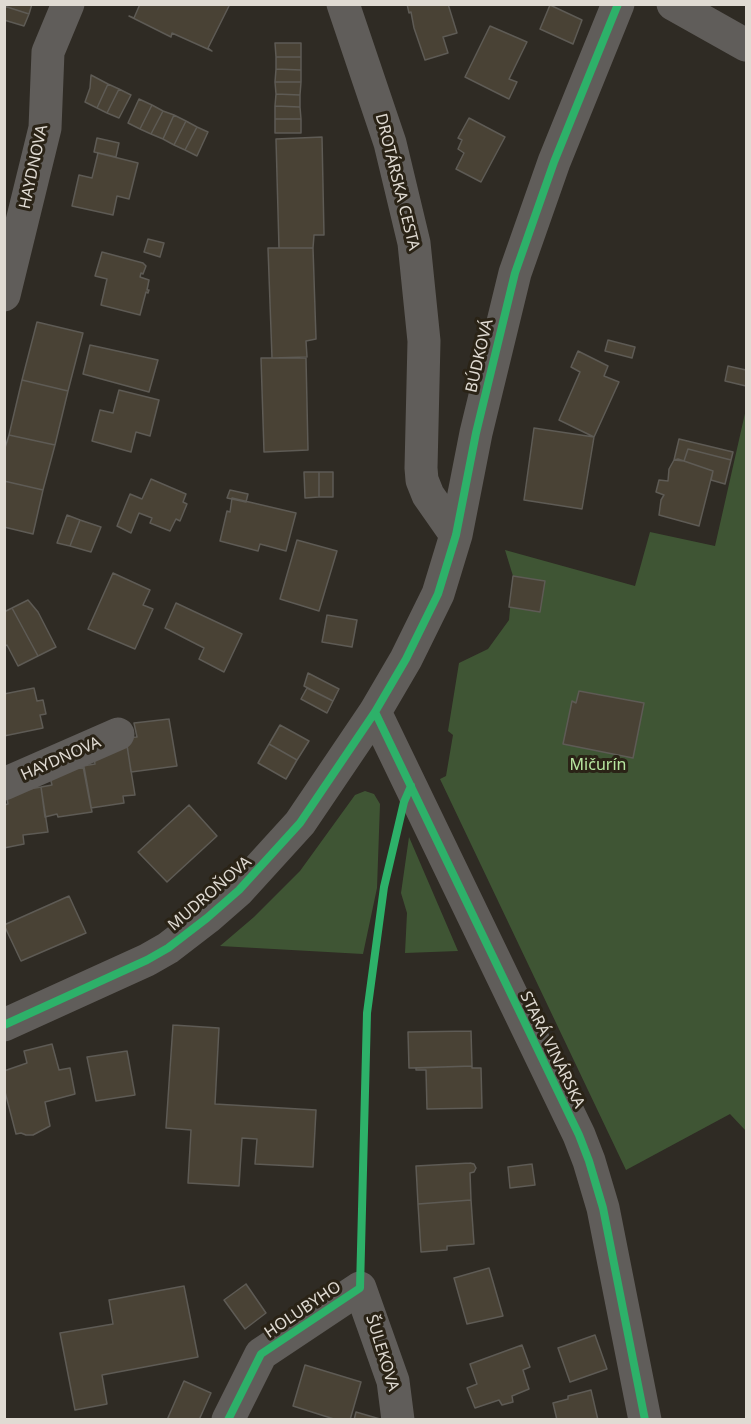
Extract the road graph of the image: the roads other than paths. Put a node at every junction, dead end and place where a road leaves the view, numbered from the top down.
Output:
1 (68, 4) edge
2 (618, 4) edge
3 (673, 4) edge
4 (354, 13) edge
5 (747, 45) edge
6 (4, 295) edge
7 (456, 536) junction
8 (375, 712) junction
9 (118, 734) dead end
10 (4, 784) edge
11 (4, 1025) edge
12 (360, 1288) joint
13 (228, 1419) edge
14 (398, 1419) edge
15 (645, 1419) edge

1 - 6 street, HAYDNOVA
2 - 7 street, BÚDKOVÁ
3 - 5 street
4 - 7 street, DROTÁRSKA CESTA
7 - 8 street, BÚDKOVÁ
8 - 11 street, MUDROŇOVA
8 - 15 street, STARÁ VINÁRSKA
9 - 10 street, HAYDNOVA
12 - 13 street, HOLUBYHO
12 - 14 street, ŠULEKOVA

